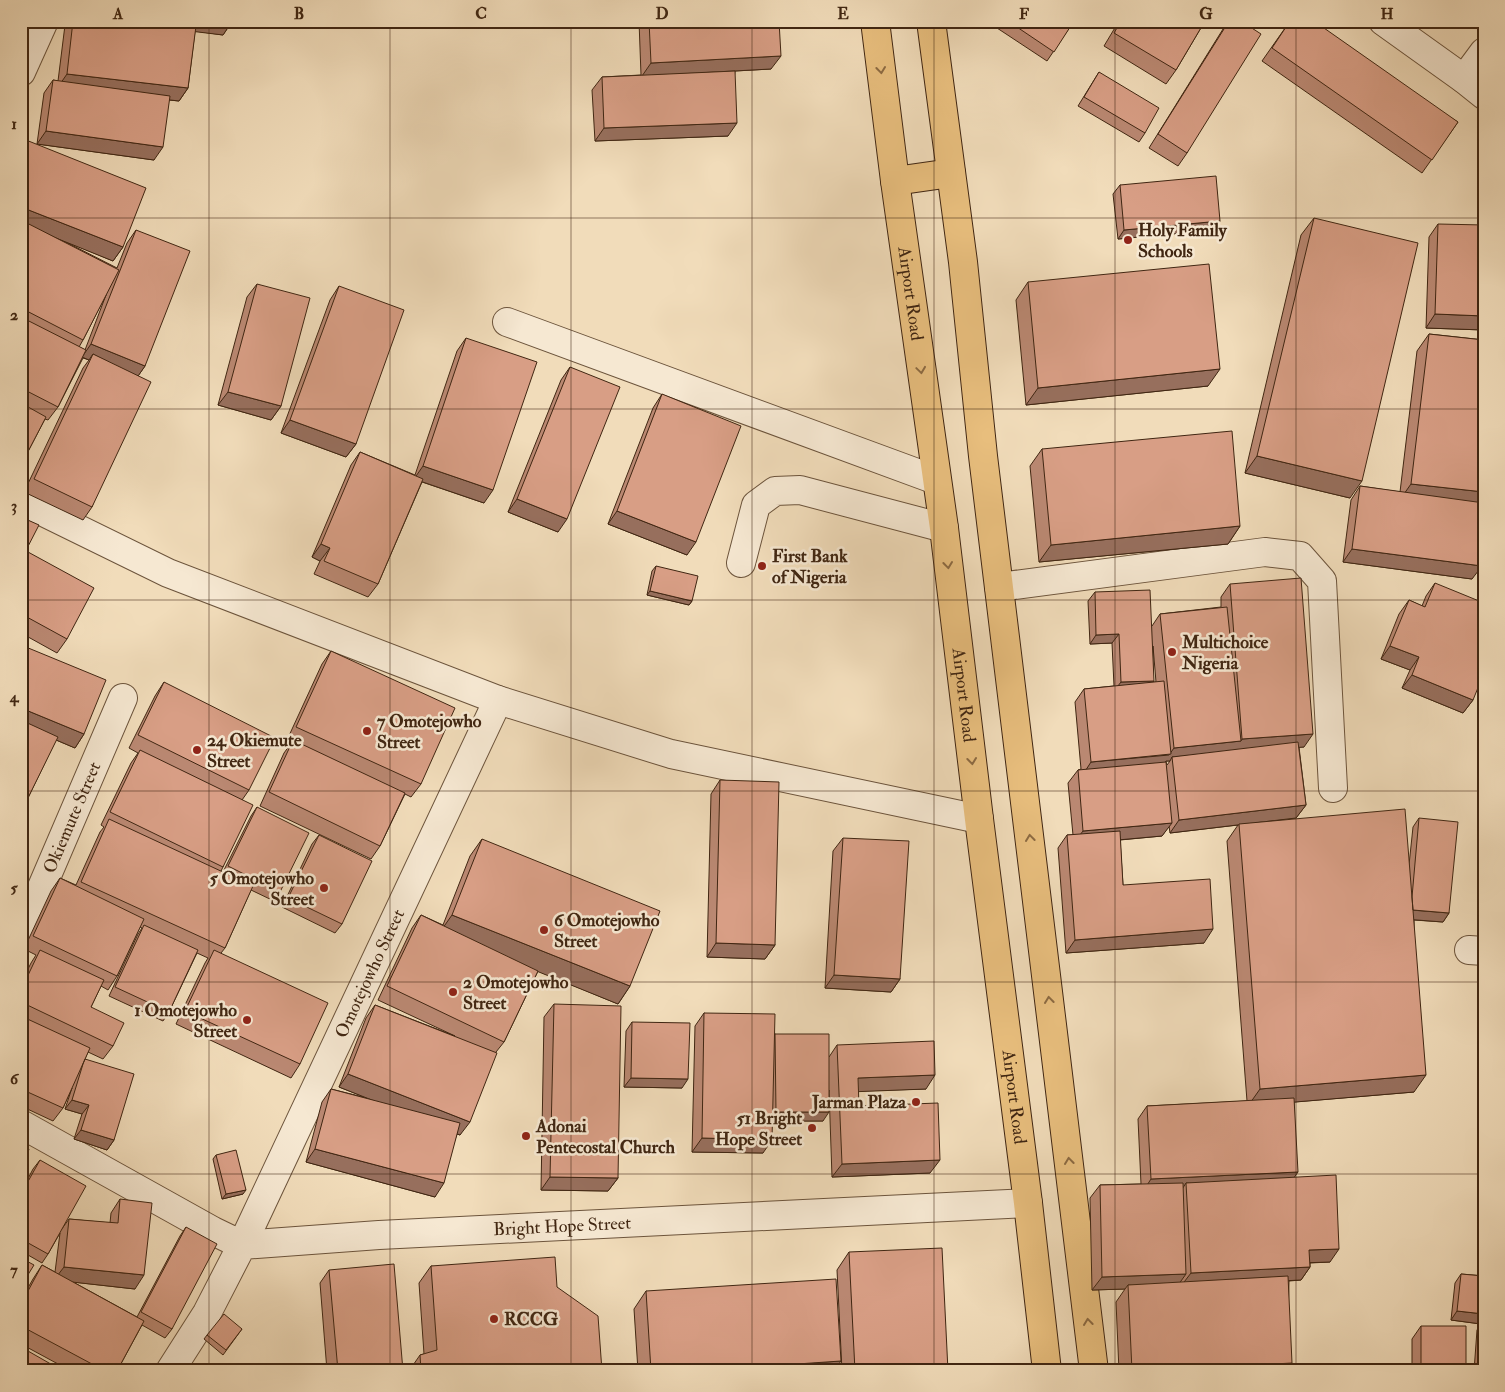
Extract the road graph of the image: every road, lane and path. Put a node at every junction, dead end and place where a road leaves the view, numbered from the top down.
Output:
1 (44, 21) edge
2 (875, 21) edge
3 (931, 21) edge
4 (1383, 21) edge
5 (1484, 52) edge
6 (21, 72) edge
7 (1474, 87) edge
8 (951, 173) junction
9 (895, 181) junction
10 (506, 322) dead end
11 (936, 480) junction
12 (21, 501) edge
13 (944, 528) junction
14 (741, 564) dead end
15 (999, 587) junction
16 (123, 698) dead end
17 (498, 700) junction
18 (1333, 788) dead end
19 (978, 819) junction
20 (21, 936) edge
21 (21, 1124) edge
22 (1028, 1203) junction
23 (242, 1245) junction
24 (170, 1371) edge
25 (1047, 1371) edge
26 (1094, 1371) edge

1 - 6 street
2 -> 9 main road, Airport Road
3 - 8 main road
4 - 7 street
5 - 7 street
8 - 9 main road
8 - 15 main road
9 -> 11 main road, Airport Road
10 - 11 street
11 - 13 main road, Airport Road
12 - 17 street
13 - 14 street
13 -> 19 main road, Airport Road
15 - 18 street
26 -> 15 main road
16 - 20 street, Okiemute Street
17 - 19 street
17 - 23 street, Omotejowho Street
19 - 22 main road, Airport Road
21 - 23 street
22 - 23 street, Bright Hope Street
22 - 25 main road, Airport Road
23 - 24 street

